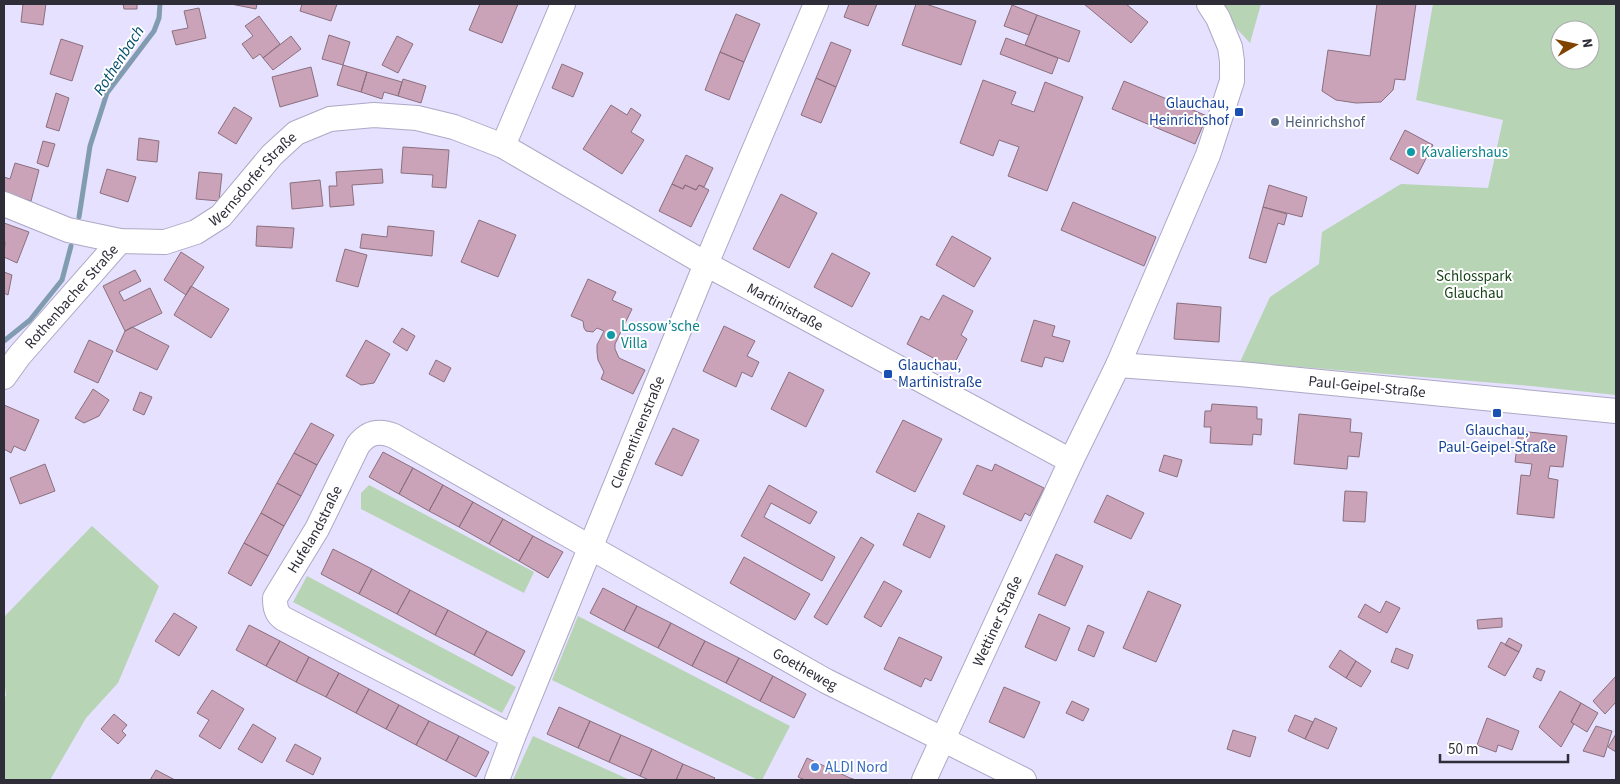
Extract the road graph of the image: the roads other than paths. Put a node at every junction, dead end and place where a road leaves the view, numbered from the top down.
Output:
1 (562, 4) edge
2 (816, 4) edge
3 (1209, 4) edge
4 (503, 146) junction
5 (4, 204) edge
6 (120, 241) junction
7 (706, 264) junction
8 (1118, 365) junction
9 (4, 376) edge
10 (1616, 411) edge
11 (1071, 461) junction
12 (590, 548) junction
13 (513, 737) junction
14 (943, 740) junction
15 (497, 780) edge
16 (924, 780) edge
17 (1024, 780) edge

1 - 4 street
2 - 7 street, Clementinenstraße
3 - 8 street
4 - 6 street, Wernsdorfer Straße
4 - 7 street, Martinistraße
5 - 6 street, Wernsdorfer Straße
6 - 9 street, Rothenbacher Straße
7 - 11 street, Martinistraße
7 - 12 street, Clementinenstraße
8 - 10 street, Paul-Geipel-Straße
8 - 11 street
11 - 14 street, Wettiner Straße
12 - 13 street, Clementinenstraße
12 - 13 street, Hufelandstraße
12 - 14 street, Goetheweg
13 - 15 street, Clementinenstraße
14 - 16 street, Wettiner Straße
14 - 17 street, Goetheweg

